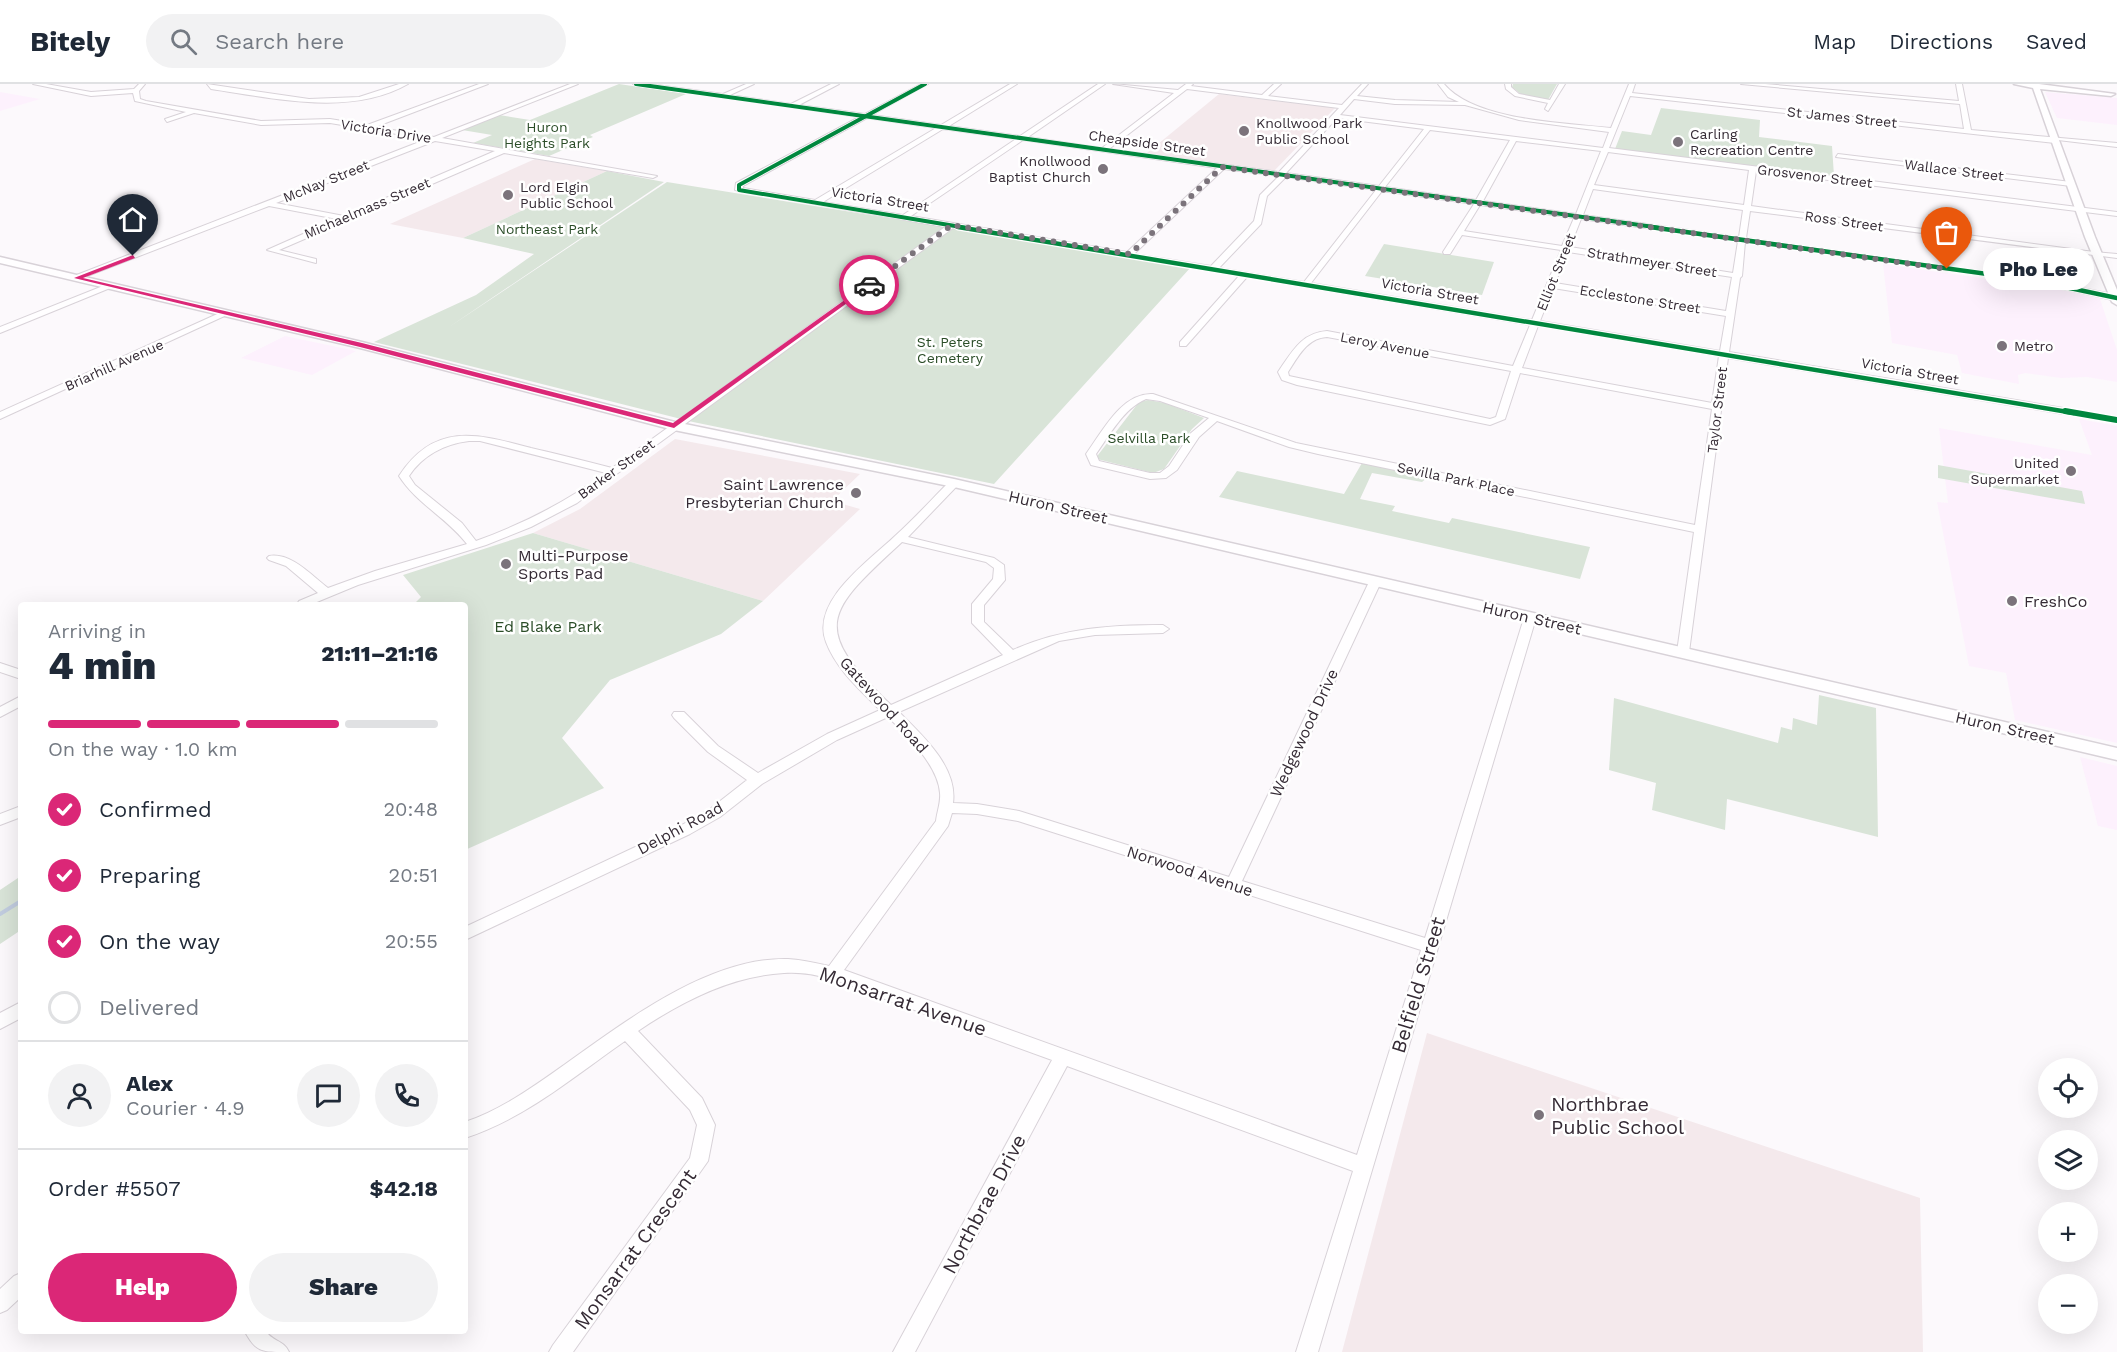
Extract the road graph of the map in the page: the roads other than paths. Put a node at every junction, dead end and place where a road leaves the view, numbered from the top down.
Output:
1 (36, 84) edge
2 (142, 84) edge
3 (210, 84) edge
4 (405, 84) edge
5 (485, 84) edge
6 (575, 84) edge
7 (636, 84) edge
8 (751, 84) edge
9 (836, 84) edge
10 (925, 84) edge
11 (1014, 84) edge
12 (1102, 84) edge
13 (1116, 84) edge
14 (1278, 84) edge
15 (1365, 84) edge
16 (1441, 84) edge
17 (1508, 84) edge
18 (1562, 84) edge
19 (1632, 84) edge
20 (1744, 84) edge
21 (1959, 84) edge
22 (2018, 84) edge
23 (2049, 84) edge
24 (659, 85) edge
25 (1188, 85) edge
26 (2035, 85) edge
27 (2071, 89) junction
28 (136, 91) junction
29 (1180, 92) junction
30 (1628, 94) junction
31 (2114, 95) edge
32 (724, 96) junction
33 (1263, 96) junction
34 (1353, 97) junction
35 (1552, 102) junction
36 (1964, 103) junction
37 (1468, 104) junction
38 (792, 106) junction
39 (1344, 107) junction
40 (194, 112) junction
41 (866, 116) junction
42 (1334, 117) junction
43 (167, 120) dead end
44 (1541, 121) junction
45 (368, 127) junction
46 (942, 128) junction
47 (1428, 128) junction
48 (1613, 130) junction
49 (1968, 131) junction
50 (435, 139) junction
51 (1021, 139) junction
52 (1514, 139) junction
53 (2055, 140) junction
54 (2117, 145) edge
55 (504, 150) junction
56 (1102, 150) junction
57 (1605, 151) junction
58 (1838, 156) dead end
59 (1222, 167) junction
60 (1753, 169) junction
61 (653, 176) dead end
62 (1283, 176) junction
63 (2071, 184) junction
64 (1591, 187) junction
65 (1379, 189) junction
66 (270, 203) junction
67 (816, 203) junction
68 (1478, 203) junction
69 (1748, 208) junction
70 (2080, 210) junction
71 (2117, 214) edge
72 (904, 217) junction
73 (343, 218) junction
74 (1578, 218) junction
75 (952, 225) junction
76 (1459, 232) junction
77 (1743, 241) junction
78 (1564, 249) junction
79 (1447, 252) dead end
80 (1130, 254) junction
81 (2097, 254) junction
82 (322, 256) dead end
83 (2117, 256) edge
84 (0, 261) edge
85 (313, 261) junction
86 (303, 265) dead end
87 (1214, 268) junction
88 (1246, 273) junction
89 (1738, 276) junction
90 (77, 278) junction
91 (1307, 284) junction
92 (1550, 285) junction
93 (111, 286) junction
94 (2116, 299) edge
95 (227, 313) junction
96 (1731, 314) junction
97 (1535, 323) junction
98 (0, 330) edge
99 (1183, 344) dead end
100 (1724, 354) junction
101 (1516, 370) junction
102 (1718, 407) junction
103 (0, 416) edge
104 (1215, 418) junction
105 (2117, 420) edge
106 (1490, 422) joint
107 (674, 426) junction
108 (612, 471) junction
109 (954, 483) junction
110 (1701, 530) junction
111 (900, 538) junction
112 (474, 544) junction
113 (273, 558) dead end
114 (1375, 582) junction
115 (326, 593) junction
116 (307, 602) edge
117 (1530, 618) junction
118 (1163, 629) dead end
119 (1683, 652) junction
120 (1011, 656) junction
121 (0, 667) edge
122 (18, 674) edge
123 (18, 702) edge
124 (889, 711) junction
125 (0, 713) edge
126 (679, 715) dead end
127 (2117, 754) edge
128 (758, 780) junction
129 (949, 808) junction
130 (18, 812) edge
131 (0, 820) edge
132 (1233, 884) junction
133 (468, 933) edge
134 (1429, 946) junction
135 (833, 973) junction
136 (18, 1011) edge
137 (0, 1022) edge
138 (626, 1030) junction
139 (1063, 1056) junction
140 (468, 1129) edge
141 (1363, 1166) junction
142 (18, 1286) edge
143 (0, 1303) edge
144 (256, 1334) edge
145 (278, 1352) edge
146 (560, 1352) edge
147 (904, 1352) edge
148 (1307, 1352) edge

1 - 28 street
2 - 28 street
3 - 4 street
5 - 45 street
6 - 50 street, McNay Street
7 - 24 street, Cheapside Street
8 - 32 street
9 - 38 street
10 - 41 street
11 - 46 street
12 - 51 street
13 - 29 street
14 - 33 street
15 - 34 street
16 - 37 street
17 - 35 street
18 - 35 street
19 - 30 street, Elliot Street
20 - 36 street
21 - 36 street
22 - 26 main road
23 - 27 main road
24 - 32 street, Cheapside Street
25 - 29 street
25 - 33 street
26 - 27 main road
26 - 31 main road
26 - 53 main road
27 - 31 main road
28 - 40 street, Victoria Drive
29 - 56 street
30 - 48 street, Elliot Street
30 - 49 street, St James Street
32 - 38 street, Cheapside Street
33 - 39 street
34 - 37 street
34 - 39 street
35 - 44 street
36 - 49 street
37 - 44 street
38 - 41 street, Cheapside Street
39 - 42 street
40 - 43 street
40 - 45 street, Victoria Drive
41 - 46 street, Cheapside Street
41 - 67 street, Victoria Street
42 - 47 street, Grosvenor Street
42 - 62 street
44 - 48 street
45 - 50 street, Victoria Drive
46 - 51 street, Cheapside Street
46 - 67 street
47 - 52 street, Grosvenor Street
47 - 65 street
48 - 57 street, Elliot Street
49 - 53 street, St James Street
50 - 55 street, Victoria Drive
50 - 66 street, McNay Street
51 - 56 street, Cheapside Street
51 - 72 street
52 - 57 street, Grosvenor Street
52 - 68 street
53 - 54 street, St James Street
53 - 63 main road
55 - 61 street, Victoria Drive
55 - 73 street, Michaelmass Street
56 - 59 street, Cheapside Street
57 - 60 street, Grosvenor Street
57 - 64 street, Elliot Street
58 - 63 street, Wallace Street
59 - 62 street, Cheapside Street
59 - 80 street
60 - 69 street, Taylor Street
60 - 70 street, Grosvenor Street
62 - 65 street, Cheapside Street
62 - 87 street
63 - 70 main road
64 - 69 street, Ross Street
64 - 74 street, Elliot Street
65 - 68 street, Cheapside Street
65 - 91 street
66 - 73 street
66 - 90 street, McNay Street
67 - 72 street, Victoria Street
68 - 74 street, Cheapside Street
68 - 76 street
69 - 77 street, Taylor Street
69 - 81 street, Ross Street
70 - 71 street, Grosvenor Street
70 - 81 main road
72 - 75 street, Victoria Street
73 - 85 street, Michaelmass Street
74 - 77 street, Cheapside Street
74 - 78 street, Elliot Street
75 - 80 street, Victoria Street
75 - 107 street, Barker Street
76 - 78 street, Strathmeyer Street
76 - 79 street
77 - 89 street, Taylor Street
77 - 94 street, Cheapside Street
78 - 89 street, Strathmeyer Street
78 - 92 street, Elliot Street
80 - 87 street, Victoria Street
81 - 83 street, Ross Street
81 - 94 main road
82 - 85 street, Michaelmass Street
84 - 90 main road, Huron Street
85 - 86 street, Michaelmass Street
87 - 88 street, Victoria Street
88 - 91 street, Victoria Street
88 - 99 street
89 - 96 street, Taylor Street
90 - 93 main road, Huron Street
91 - 97 street, Victoria Street
92 - 96 street, Ecclestone Street
92 - 97 street, Elliot Street
93 - 95 main road, Huron Street
93 - 98 street
95 - 103 street, Briarhill Avenue
95 - 107 main road, Huron Street
96 - 100 street, Taylor Street
97 - 100 street, Victoria Street
97 - 101 street, Elliot Street
100 - 102 street, Taylor Street
100 - 105 street, Victoria Street
101 - 102 street, Leroy Avenue
101 - 106 street, Elliot Street
101 - 106 street, Leroy Avenue
102 - 110 street, Taylor Street
104 - 104 street, Sevilla Park Place
104 - 110 street, Sevilla Park Place
107 - 108 street, Barker Street
107 - 109 main road, Huron Street
108 - 112 street, Barker Street
108 - 112 street
109 - 111 street, Gatewood Road
109 - 114 main road, Huron Street
110 - 119 street, Taylor Street
111 - 120 street
111 - 124 street, Gatewood Road
112 - 115 street, Barker Street
113 - 115 street
114 - 117 main road, Huron Street
114 - 132 street, Wedgewood Drive
115 - 116 street, Barker Street
117 - 119 main road, Huron Street
117 - 134 street, Belfield Street
118 - 120 street, Delphi Road
119 - 127 main road, Huron Street
120 - 124 street, Delphi Road
121 - 122 street
123 - 125 street
124 - 128 street, Delphi Road
124 - 129 street, Gatewood Road
126 - 128 street
128 - 133 street, Delphi Road
129 - 132 street, Norwood Avenue
129 - 135 street
130 - 131 street
132 - 134 street, Norwood Avenue
134 - 141 street, Belfield Street
135 - 138 street, Monsarrat Avenue
135 - 139 street, Monsarrat Avenue
136 - 137 street
138 - 140 street, Monsarrat Avenue
138 - 146 street, Monsarrat Crescent
139 - 141 street, Monsarrat Avenue
139 - 147 street, Northbrae Drive
141 - 148 street, Belfield Street
142 - 143 street
144 - 145 street

